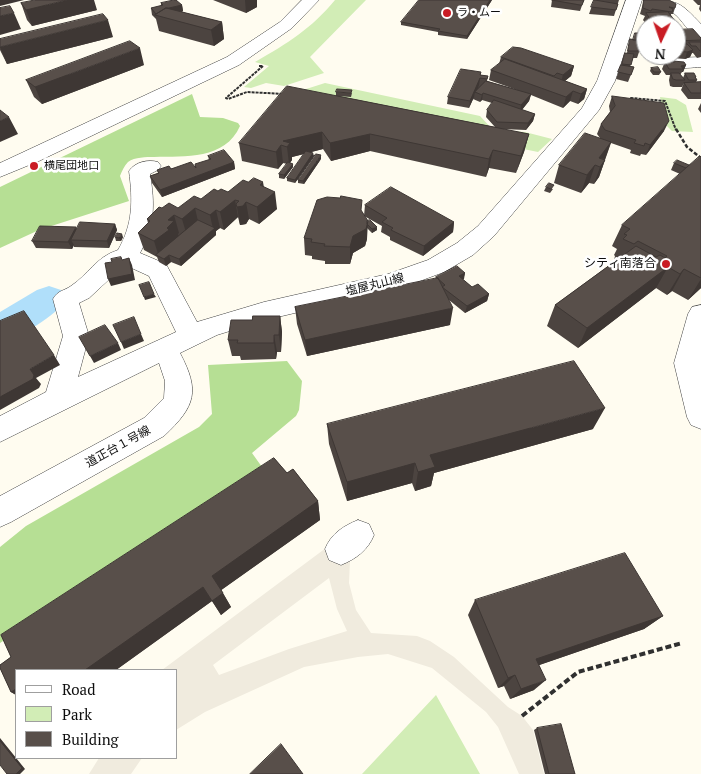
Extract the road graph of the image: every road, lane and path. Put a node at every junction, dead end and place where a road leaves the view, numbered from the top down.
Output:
1 (311, 0) edge
2 (634, 0) edge
3 (655, 0) edge
4 (701, 33) edge
5 (684, 65) edge
6 (698, 67) edge
7 (252, 69) dead end
8 (287, 95) edge
9 (628, 107) edge
10 (701, 158) edge
11 (151, 166) dead end
12 (0, 171) edge
13 (126, 256) junction
14 (701, 314) edge
15 (191, 335) junction
16 (163, 348) junction
17 (58, 400) junction
18 (701, 417) edge
19 (0, 430) edge
20 (0, 512) edge
21 (682, 643) dead end
22 (522, 716) edge

1 - 12 street
2 - 15 street, 塩屋丸山線
3 - 4 street
5 - 6 street
7 - 8 path
9 - 10 path
11 - 13 street
13 - 15 street
13 - 17 street
14 - 18 street
15 - 16 street, 塩屋丸山線
16 - 17 street, 塩屋丸山線
16 - 20 street, 道正台１号線
17 - 19 street, 塩屋丸山線
21 - 22 path

